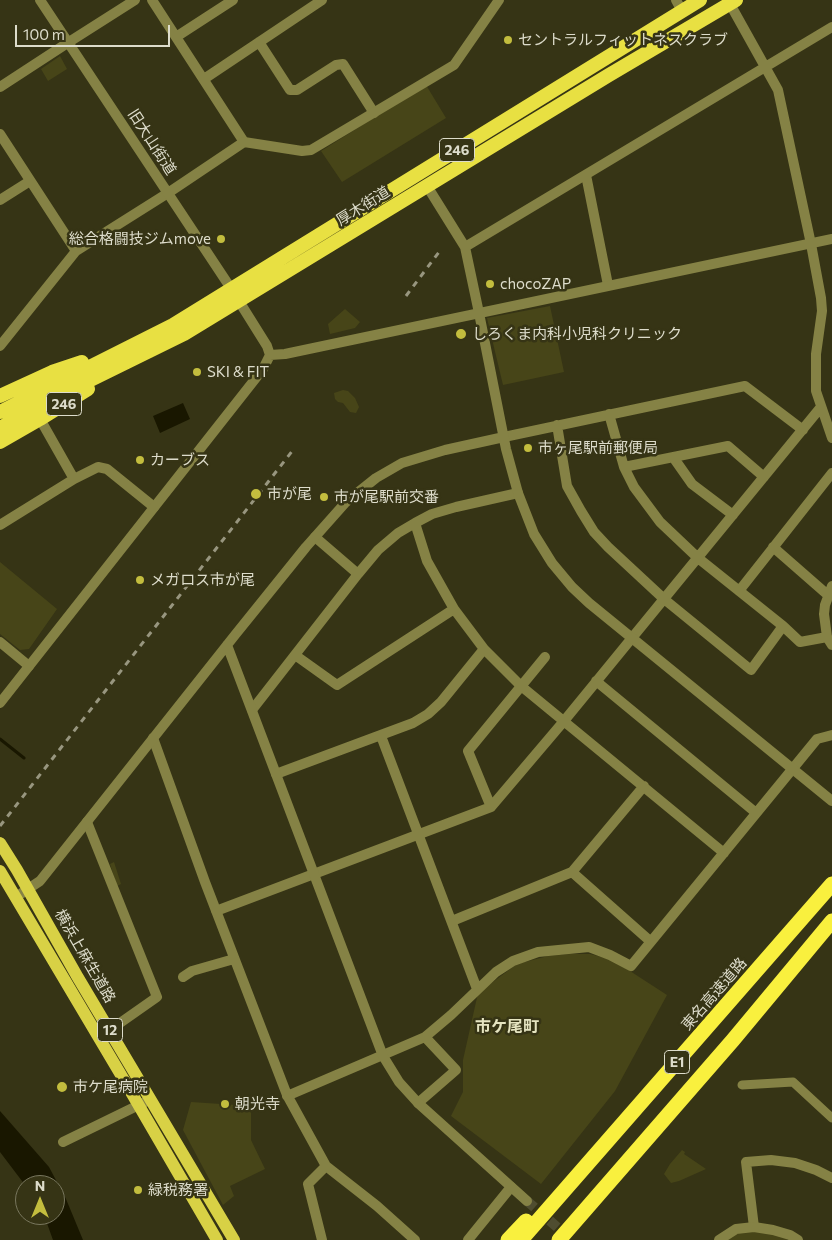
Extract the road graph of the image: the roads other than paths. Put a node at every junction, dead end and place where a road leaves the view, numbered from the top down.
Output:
1 (40, 0) edge
2 (135, 0) edge
3 (152, 0) edge
4 (233, 0) edge
5 (322, 0) edge
6 (499, 0) edge
7 (700, 0) edge
8 (733, 2) edge
9 (679, 5) edge
10 (832, 27) edge
11 (176, 37) junction
12 (69, 42) junction
13 (259, 42) junction
14 (766, 67) junction
15 (204, 79) junction
16 (0, 87) edge
17 (374, 113) junction
18 (0, 134) edge
19 (244, 142) junction
20 (586, 175) junction
21 (30, 181) junction
22 (427, 186) junction
23 (168, 193) junction
24 (0, 200) edge
25 (832, 239) edge
26 (811, 244) junction
27 (466, 247) junction
28 (76, 251) junction
29 (608, 285) junction
30 (235, 295) junction
31 (827, 310) edge
32 (479, 313) junction
33 (132, 344) junction
34 (0, 346) edge
35 (270, 355) junction
36 (125, 363) junction
37 (0, 396) edge
38 (821, 407) junction
39 (0, 412) edge
40 (609, 414) junction
41 (40, 420) junction
42 (557, 425) junction
43 (0, 428) edge
44 (802, 430) junction
45 (504, 437) junction
46 (832, 438) edge
47 (0, 442) edge
48 (673, 457) junction
49 (624, 466) junction
50 (832, 473) edge
51 (764, 477) junction
52 (74, 479) junction
53 (518, 493) junction
54 (154, 507) junction
55 (733, 515) junction
56 (415, 522) junction
57 (0, 525) edge
58 (315, 537) junction
59 (773, 547) junction
60 (698, 558) junction
61 (358, 574) junction
62 (739, 591) junction
63 (831, 591) edge
64 (664, 599) junction
65 (454, 610) junction
66 (783, 626) junction
67 (632, 638) junction
68 (829, 641) edge
69 (0, 642) edge
70 (227, 645) junction
71 (484, 649) junction
72 (295, 655) junction
73 (545, 657) dead end
74 (29, 666) junction
75 (596, 681) junction
76 (521, 686) junction
77 (0, 703) edge
78 (252, 710) junction
79 (564, 721) junction
80 (832, 735) edge
81 (381, 736) junction
82 (153, 738) junction
83 (792, 770) junction
84 (276, 774) junction
85 (644, 786) junction
86 (832, 801) edge
87 (491, 807) junction
88 (755, 812) junction
89 (87, 822) junction
90 (419, 835) junction
91 (0, 843) edge
92 (724, 853) junction
93 (0, 870) edge
94 (572, 872) junction
95 (314, 874) junction
96 (832, 884) edge
97 (28, 890) junction
98 (16, 897) junction
99 (216, 911) junction
100 (452, 921) junction
101 (832, 921) edge
102 (650, 941) junction
103 (234, 959) junction
104 (182, 977) dead end
105 (477, 989) junction
106 (110, 1030) junction
107 (425, 1037) junction
108 (383, 1056) junction
109 (742, 1084) dead end
110 (287, 1096) junction
111 (144, 1102) junction
112 (418, 1103) junction
113 (832, 1118) edge
114 (63, 1142) dead end
115 (599, 1149) junction
116 (326, 1166) junction
117 (832, 1178) edge
118 (511, 1187) junction
119 (527, 1201) tunnel mouth
120 (754, 1227) junction
121 (217, 1240) edge
122 (234, 1240) edge
123 (322, 1240) edge
124 (415, 1240) edge
125 (468, 1240) edge
126 (508, 1240) edge
127 (521, 1240) edge
128 (559, 1240) edge
129 (719, 1240) edge
130 (798, 1240) edge

1 - 12 street, 旧大山街道
2 - 12 street
3 - 11 street
4 - 11 street
5 - 13 street
6 - 17 street
7 - 9 highway, 厚木街道 / 246
8 - 14 street
8 - 22 highway, 厚木街道 / 246
9 - 30 highway, 厚木街道 / 246
10 - 14 street
11 - 15 street
12 - 16 street
12 - 23 street, 旧大山街道
13 - 15 street
13 - 17 street
14 - 20 street
14 - 26 street
15 - 19 street
17 - 19 street
18 - 21 street
19 - 23 street
20 - 27 street
20 - 29 street
21 - 24 street
21 - 28 street
22 - 27 street
22 - 30 highway, 厚木街道 / 246
23 - 28 street
23 - 30 street, 旧大山街道
25 - 26 street
26 - 29 street
26 - 31 street
27 - 32 street
28 - 34 street
29 - 32 street
30 - 33 highway, 厚木街道 / 246
30 - 35 street, 旧大山街道
30 - 36 highway, 厚木街道 / 246
31 - 38 street
32 - 35 street
32 - 45 street
33 - 37 highway, 246
33 - 39 highway, 厚木街道 / 246
35 - 54 street
36 - 41 highway, 246
36 - 43 highway, 厚木街道 / 246
38 - 44 street
38 - 46 street
40 - 42 street
40 - 44 street
40 - 49 street
41 - 47 highway, 246
41 - 52 street
42 - 45 street
42 - 64 street
44 - 51 street
45 - 53 street
45 - 58 street
48 - 49 street
48 - 51 street
48 - 55 street
49 - 60 street
50 - 59 street
51 - 55 street
52 - 54 street
52 - 57 street
53 - 56 street
53 - 67 street
54 - 74 street
55 - 60 street
56 - 61 street
56 - 65 street
58 - 61 street
58 - 70 street
59 - 62 street
59 - 63 street
60 - 62 street
60 - 64 street
61 - 72 street
62 - 66 street
63 - 68 street
64 - 66 street
64 - 67 street
65 - 71 street
65 - 72 street
66 - 68 street
67 - 75 street
67 - 83 street
69 - 74 street
70 - 78 street
70 - 82 street
71 - 76 street
71 - 81 street
72 - 78 street
73 - 76 street
74 - 77 street
75 - 79 street
75 - 88 street
76 - 79 street
76 - 87 street
78 - 84 street
79 - 85 street
79 - 87 street
80 - 83 street
81 - 84 street
81 - 90 street
82 - 89 street
82 - 99 street
83 - 86 street
83 - 88 street
84 - 95 street
85 - 92 street
85 - 94 street
87 - 90 street
88 - 92 street
89 - 97 street
89 - 106 street
90 - 95 street
90 - 100 street
91 - 97 main road, 横浜上麻生道路 / 12
92 - 102 street
93 - 98 main road, 横浜上麻生道路 / 12
94 - 100 street
94 - 102 street
95 - 99 street
95 - 108 street
96 - 115 highway, 東名高速道路 / E1
97 - 98 street
97 - 106 main road, 横浜上麻生道路 / 12
98 - 111 main road, 横浜上麻生道路 / 12
99 - 103 street
100 - 105 street
101 - 128 highway, E1
102 - 105 street
103 - 104 street
103 - 110 street
105 - 107 street
106 - 111 main road, 横浜上麻生道路 / 12
107 - 108 street
107 - 112 street
108 - 110 street
108 - 112 street
109 - 113 street
110 - 116 street
111 - 114 street
111 - 121 main road, 横浜上麻生道路 / 12
111 - 122 main road, 横浜上麻生道路 / 12
112 - 118 street
115 - 126 highway
115 - 127 highway, 東名高速道路 / E1
116 - 123 street
116 - 124 street
117 - 120 street
118 - 119 street
118 - 125 street
120 - 129 street
120 - 130 street

